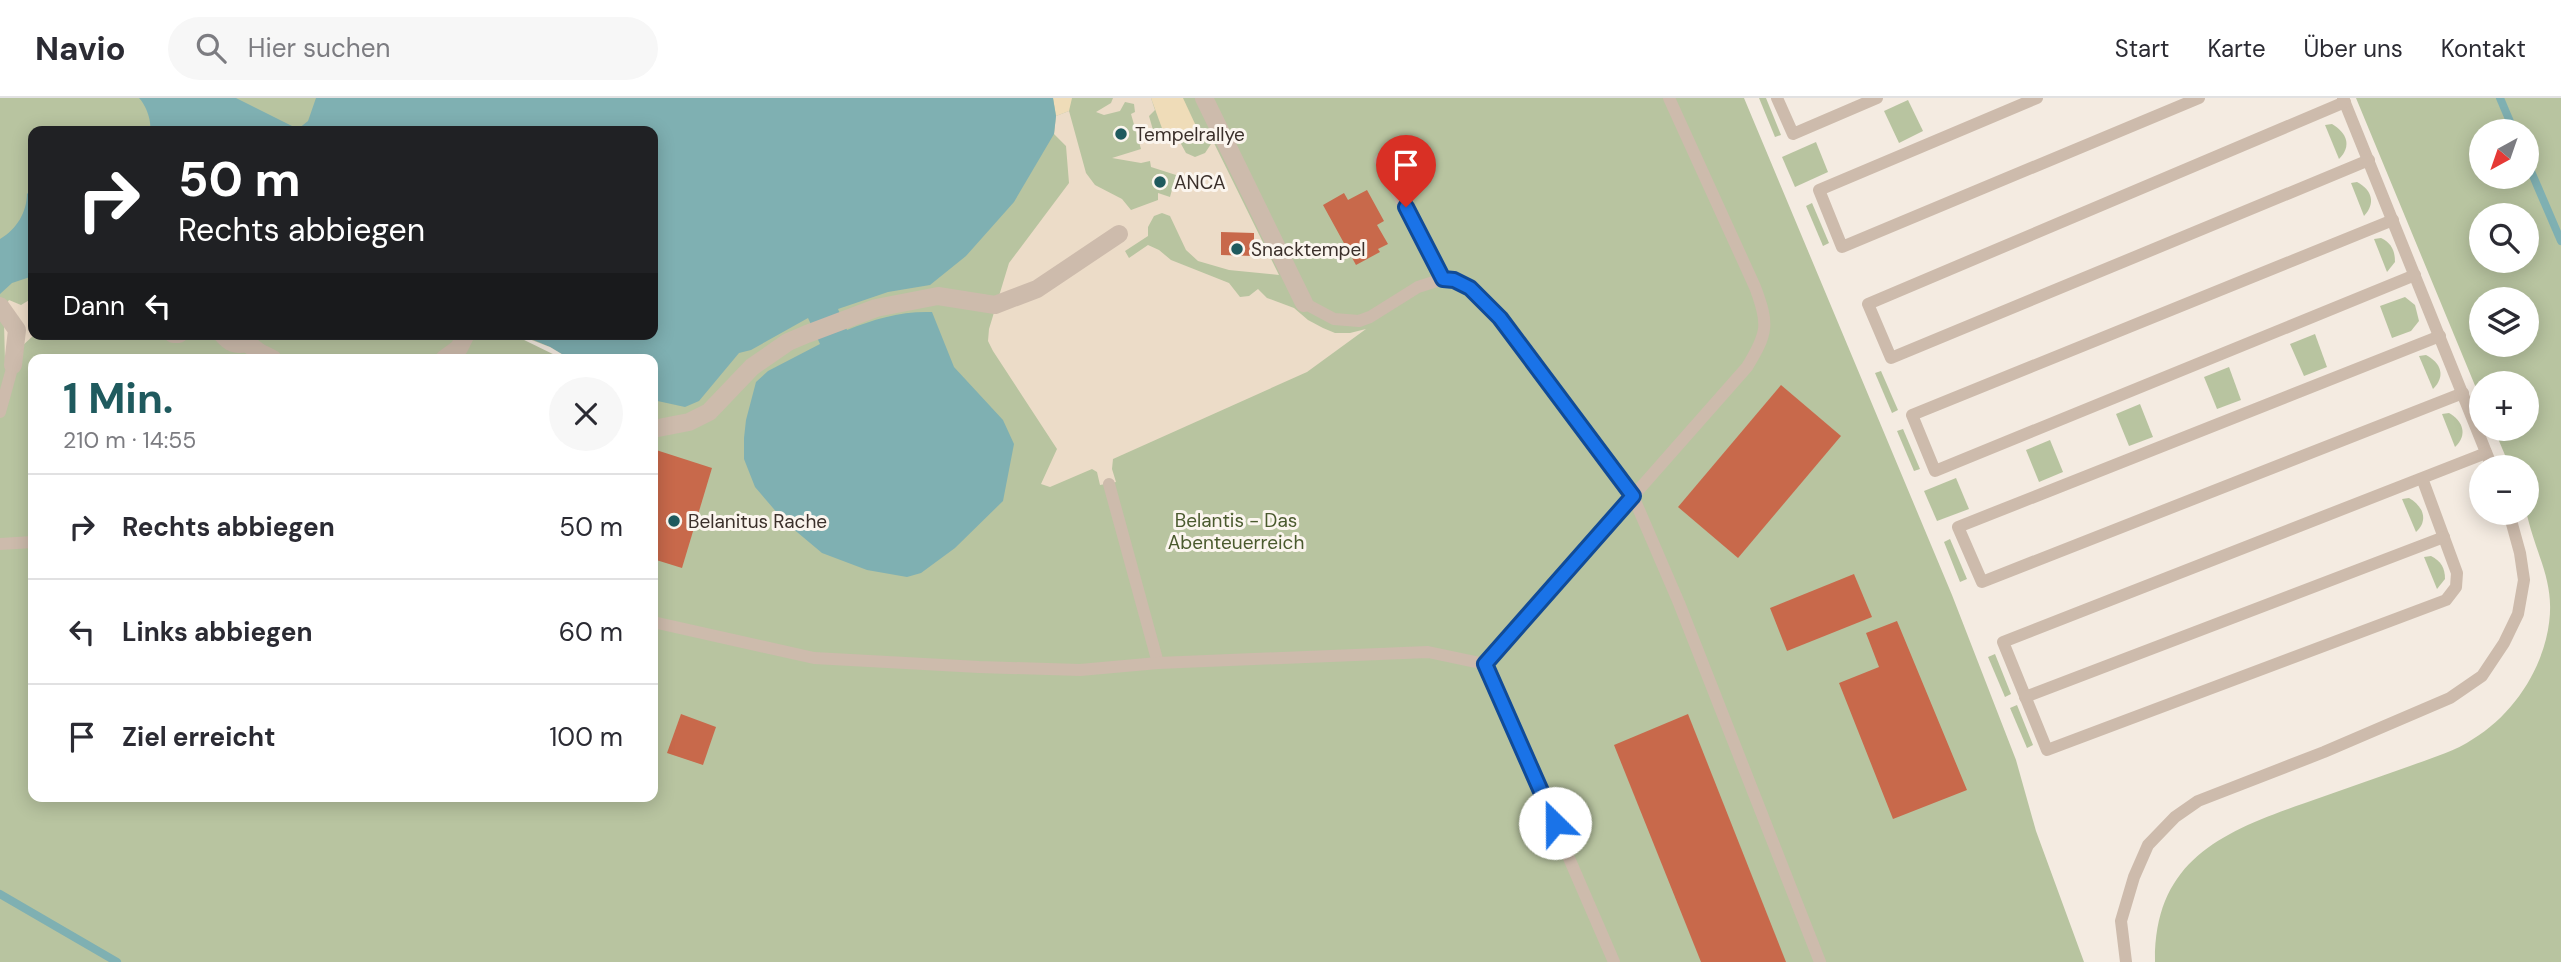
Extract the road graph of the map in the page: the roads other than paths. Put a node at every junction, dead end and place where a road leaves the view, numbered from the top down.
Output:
1 (1204, 98) edge
2 (1669, 98) edge
3 (1777, 98) edge
4 (1877, 98) edge
5 (2037, 98) edge
6 (2199, 98) edge
7 (2344, 100) edge
8 (1381, 160) dead end
9 (2369, 160) junction
10 (2393, 219) junction
11 (1119, 234) dead end
12 (2415, 275) junction
13 (1443, 279) junction
14 (1304, 303) joint
15 (2, 307) edge
16 (2440, 336) junction
17 (227, 340) edge
18 (463, 340) edge
19 (263, 354) edge
20 (451, 354) edge
21 (13, 365) joint
22 (2463, 393) junction
23 (0, 412) edge
24 (658, 428) edge
25 (2486, 453) joint
26 (2422, 478) junction
27 (1109, 484) dead end
28 (1633, 496) junction
29 (2513, 525) edge
30 (2444, 537) junction
31 (28, 542) edge
32 (0, 544) edge
33 (658, 623) edge
34 (1158, 663) junction
35 (1485, 664) junction
36 (2025, 697) junction
37 (1614, 962) edge
38 (1820, 962) edge
39 (2126, 962) edge

1 - 14 street
2 - 28 lane
3 - 4 lane
5 - 6 lane
7 - 9 lane
7 - 9 lane
8 - 13 lane
9 - 10 lane
10 - 12 lane
10 - 12 lane
11 - 24 street
12 - 16 lane
13 - 14 lane
13 - 28 lane
15 - 21 street
16 - 22 lane
16 - 22 lane
17 - 19 street
18 - 20 street
21 - 23 lane
22 - 25 lane
25 - 26 lane
26 - 30 lane
26 - 36 lane
27 - 34 lane
28 - 35 lane
28 - 38 lane
29 - 39 lane
30 - 36 lane
30 - 36 lane
31 - 32 lane
33 - 34 lane
34 - 35 lane
35 - 37 lane

